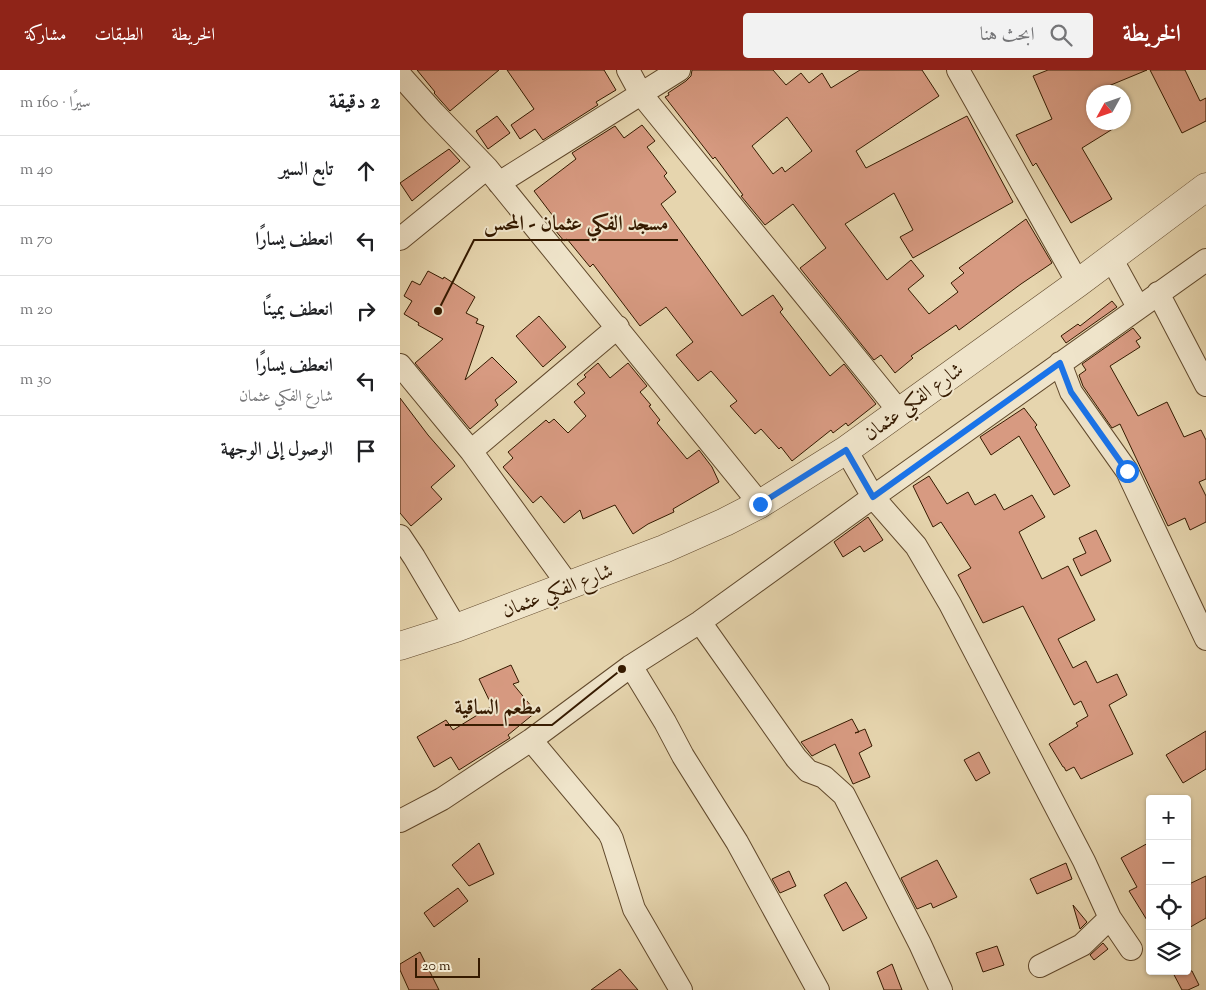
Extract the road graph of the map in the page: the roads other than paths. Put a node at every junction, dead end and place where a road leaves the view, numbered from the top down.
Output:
1 (628, 70) edge
2 (679, 70) edge
3 (958, 70) edge
4 (400, 75) edge
5 (641, 94) junction
6 (493, 175) junction
7 (1206, 188) edge
8 (400, 239) edge
9 (1111, 258) junction
10 (1206, 260) edge
11 (1078, 283) junction
12 (1158, 293) junction
13 (1138, 307) junction
14 (618, 327) junction
15 (1060, 363) junction
16 (400, 365) edge
17 (1206, 385) edge
18 (899, 411) junction
19 (846, 450) junction
20 (471, 451) junction
21 (873, 497) junction
22 (760, 504) junction
23 (400, 536) edge
24 (569, 586) junction
25 (700, 622) junction
26 (456, 628) junction
27 (1206, 639) edge
28 (400, 646) edge
29 (631, 666) junction
30 (531, 740) junction
31 (400, 822) edge
32 (1110, 918) junction
33 (1131, 949) dead end
34 (1040, 966) dead end
35 (681, 990) edge
36 (818, 990) edge
37 (941, 990) edge

1 - 5 street
2 - 5 street
3 - 11 street
4 - 6 street
5 - 6 street
5 - 18 street
6 - 8 street
6 - 14 street
7 - 9 street, شارع الفكي عثمان
9 - 11 street, شارع الفكي عثمان
9 - 13 street
10 - 12 street
11 - 18 street, شارع الفكي عثمان
12 - 13 street
12 - 17 street
13 - 15 street
14 - 20 street
14 - 22 street
15 - 21 street
15 - 27 street
16 - 20 street
18 - 19 street, شارع الفكي عثمان
19 - 21 street
19 - 22 street, شارع الفكي عثمان
20 - 24 street
21 - 25 street
21 - 32 street
22 - 24 street, شارع الفكي عثمان
23 - 26 street
24 - 26 street, شارع الفكي عثمان
25 - 29 street
25 - 37 street
26 - 28 street, شارع الفكي عثمان
29 - 30 street
29 - 36 street
30 - 31 street
30 - 35 street
32 - 33 street
32 - 34 street

